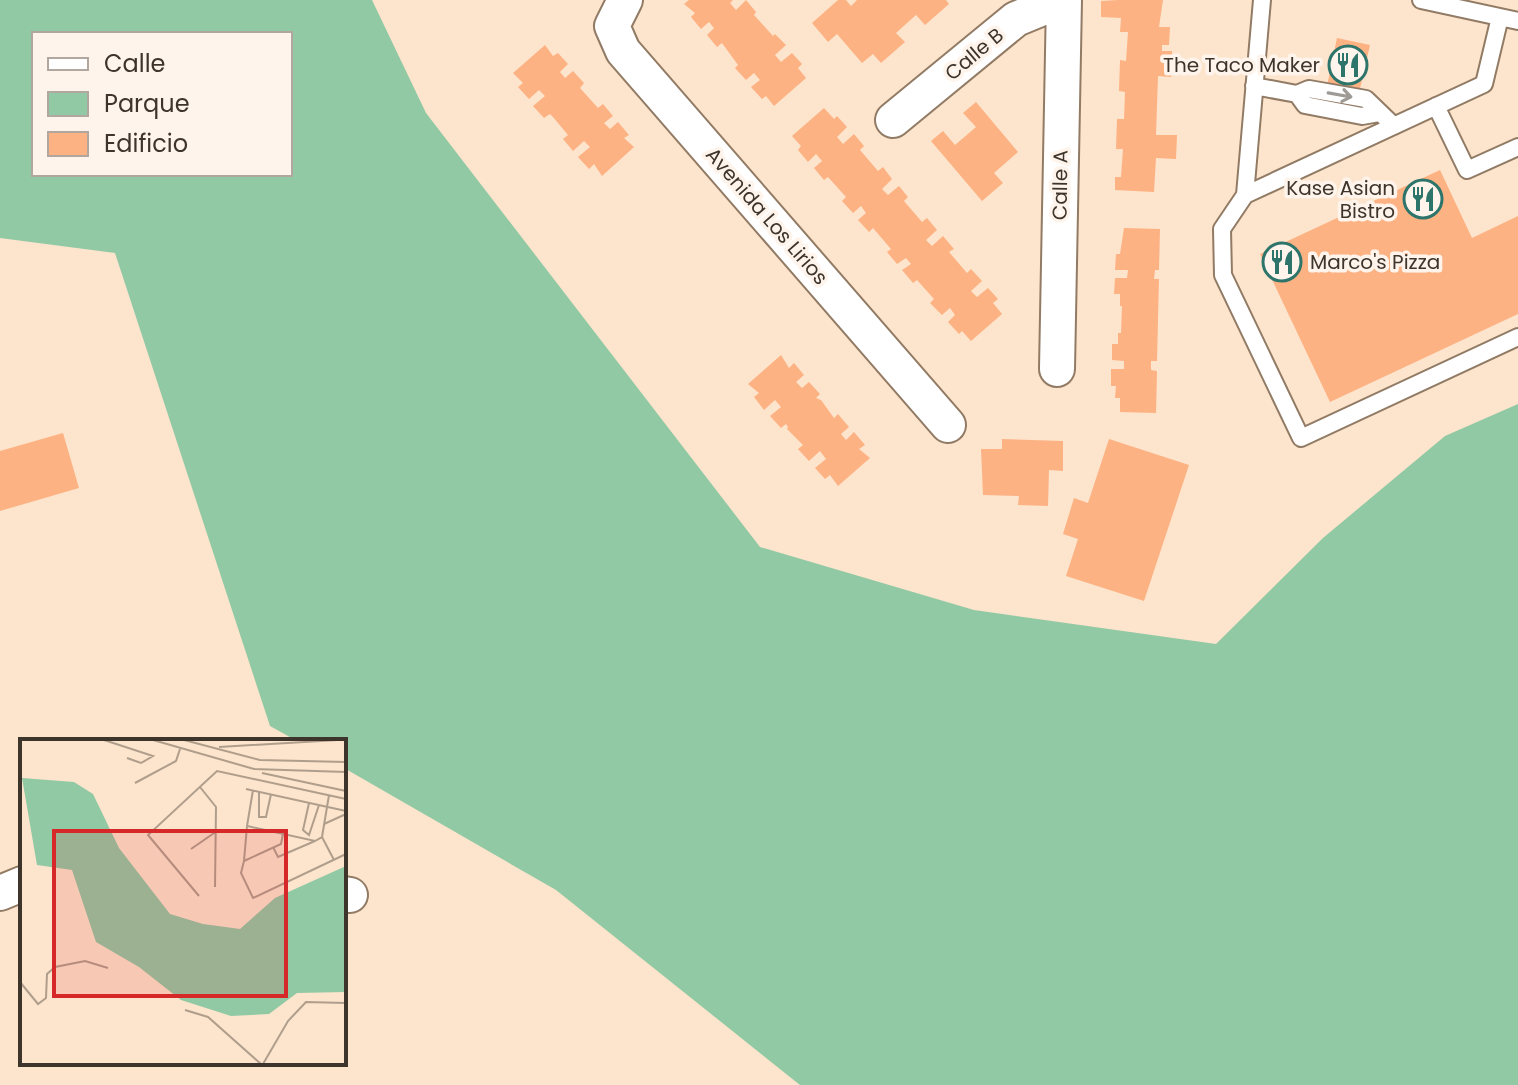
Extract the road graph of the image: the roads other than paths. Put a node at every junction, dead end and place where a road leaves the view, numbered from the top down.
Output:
1 (625, 0) edge
2 (1063, 0) edge
3 (1262, 0) edge
4 (1421, 0) edge
5 (1500, 17) junction
6 (1518, 21) edge
7 (1254, 86) junction
8 (1436, 106) junction
9 (893, 120) dead end
10 (1394, 126) junction
11 (1518, 147) edge
12 (1245, 195) junction
13 (1518, 337) edge
14 (1057, 369) dead end
15 (948, 425) dead end
16 (20, 885) edge
17 (0, 893) edge

1 - 15 street, Avenida Los Lirios
2 - 9 street, Calle B
2 - 14 street, Calle A
3 - 7 lane
4 - 5 lane
5 - 6 lane
5 - 8 lane
7 - 10 lane
7 - 12 lane
8 - 10 lane
8 - 11 lane
10 - 12 lane
12 - 13 lane
16 - 17 street

